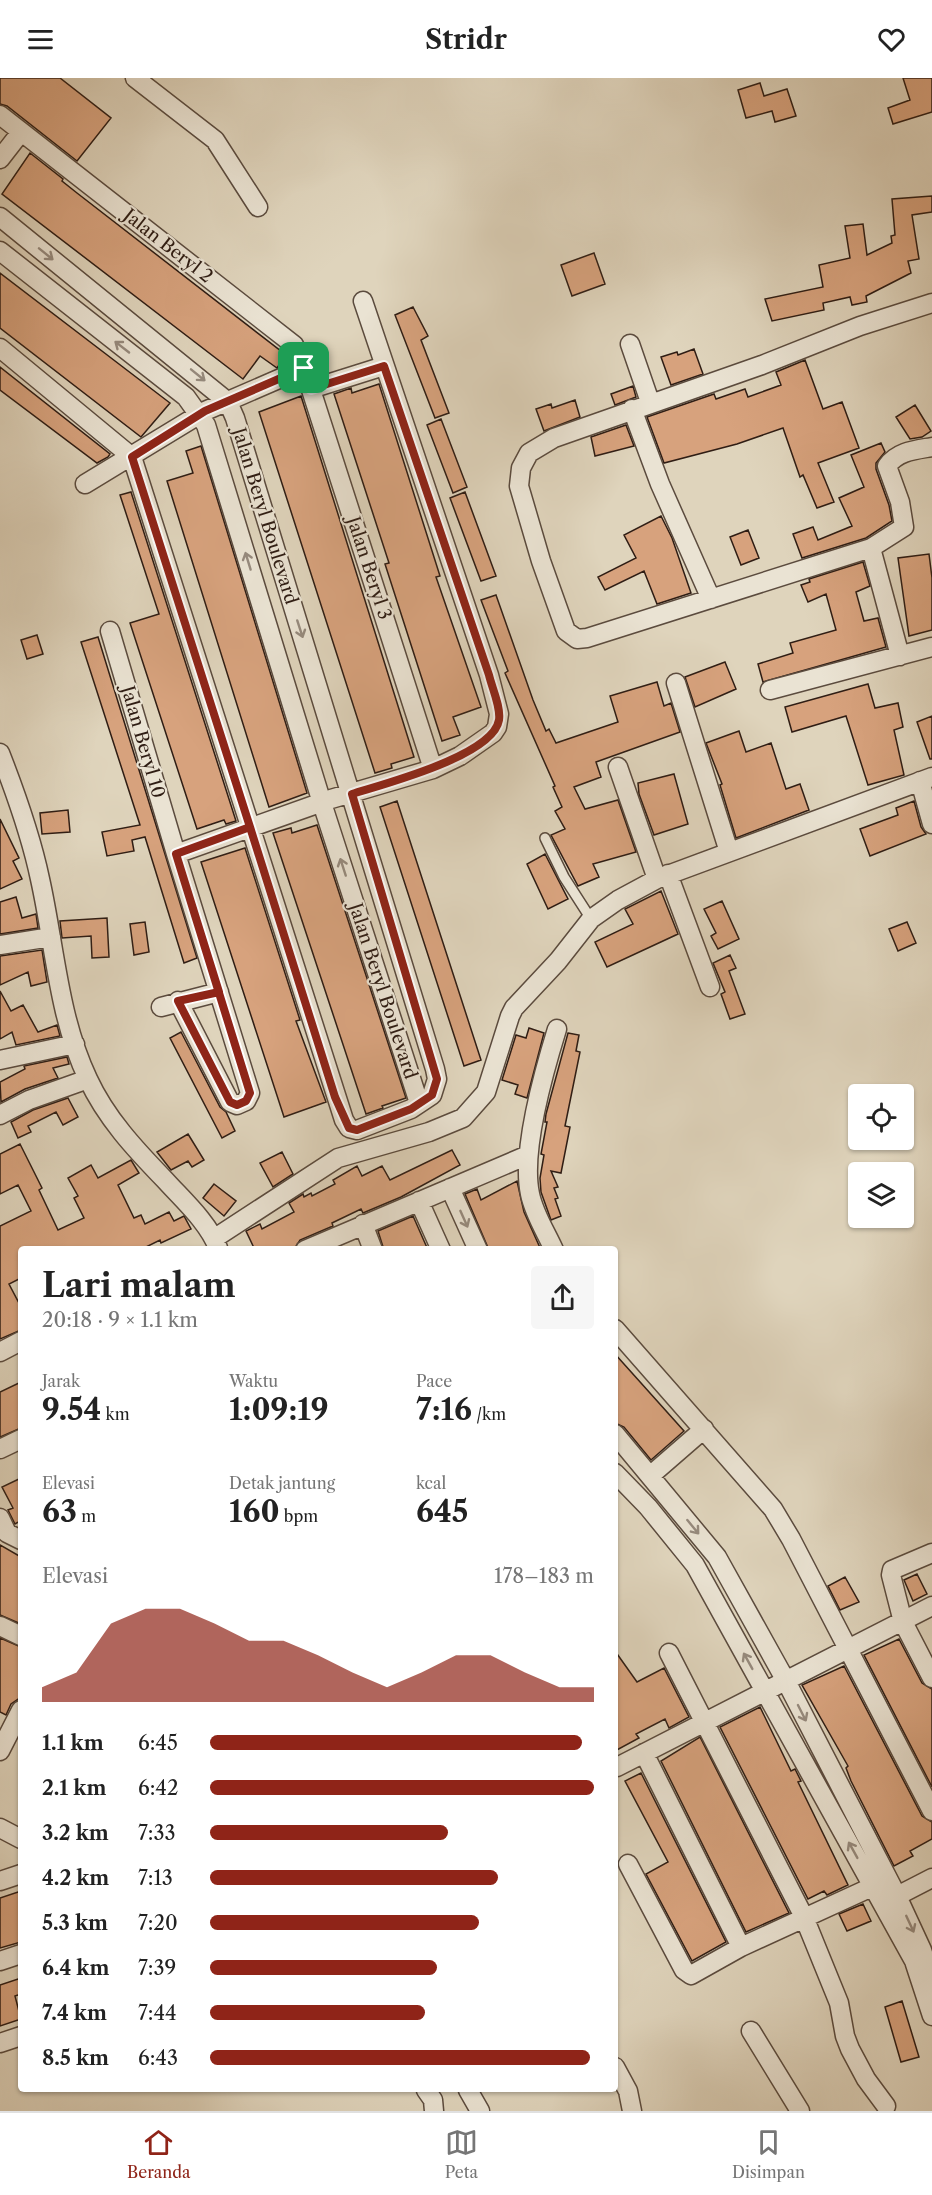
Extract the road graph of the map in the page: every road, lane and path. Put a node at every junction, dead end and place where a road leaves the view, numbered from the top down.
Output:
1 (135, 78) edge
2 (0, 115) edge
3 (21, 132) junction
4 (0, 159) edge
5 (258, 207) dead end
6 (0, 217) edge
7 (0, 251) edge
8 (363, 301) dead end
9 (932, 303) edge
10 (630, 344) dead end
11 (0, 348) edge
12 (384, 366) junction
13 (304, 368) junction
14 (311, 389) junction
15 (650, 402) junction
16 (213, 408) junction
17 (632, 409) junction
18 (932, 447) edge
19 (132, 457) junction
20 (85, 484) dead end
21 (871, 548) junction
22 (711, 599) junction
23 (110, 631) dead end
24 (932, 647) edge
25 (900, 656) junction
26 (676, 683) dead end
27 (770, 690) dead end
28 (0, 753) edge
29 (618, 767) dead end
30 (434, 769) junction
31 (926, 779) edge
32 (337, 798) junction
33 (932, 824) edge
34 (250, 827) junction
35 (545, 838) dead end
36 (729, 852) junction
37 (176, 854) junction
38 (663, 877) junction
39 (591, 919) junction
40 (51, 937) junction
41 (0, 945) edge
42 (710, 987) dead end
43 (219, 992) junction
44 (556, 1029) dead end
45 (75, 1044) junction
46 (0, 1060) edge
47 (88, 1079) junction
48 (419, 1103) junction
49 (0, 1115) edge
50 (528, 1155) junction
51 (450, 1188) junction
52 (418, 1201) junction
53 (363, 1224) junction
54 (217, 1244) edge
55 (314, 1246) edge
56 (371, 1246) edge
57 (439, 1246) edge
58 (476, 1246) edge
59 (552, 1246) edge
60 (618, 1332) edge
61 (18, 1343) edge
62 (0, 1352) edge
63 (704, 1429) junction
64 (618, 1437) edge
65 (18, 1440) edge
66 (0, 1449) edge
67 (651, 1475) junction
68 (618, 1476) edge
69 (666, 1494) junction
70 (648, 1507) junction
71 (932, 1552) edge
72 (932, 1606) edge
73 (903, 1622) junction
74 (0, 1626) edge
75 (18, 1635) edge
76 (849, 1649) junction
77 (669, 1653) dead end
78 (932, 1678) edge
79 (786, 1681) junction
80 (764, 1691) junction
81 (18, 1716) edge
82 (705, 1723) junction
83 (10, 1731) edge
84 (0, 1751) edge
85 (644, 1753) junction
86 (618, 1766) edge
87 (932, 1811) edge
88 (0, 1828) edge
89 (18, 1837) edge
90 (628, 1864) dead end
91 (18, 1876) edge
92 (932, 1878) edge
93 (0, 1881) edge
94 (874, 1886) junction
95 (897, 1896) junction
96 (804, 1917) junction
97 (741, 1947) junction
98 (18, 1955) edge
99 (0, 1961) edge
100 (932, 1981) edge
101 (932, 2016) edge
102 (751, 2031) dead end
103 (18, 2037) edge
104 (0, 2043) edge
105 (618, 2073) edge
106 (427, 2092) edge
107 (469, 2092) edge
108 (886, 2106) dead end
109 (434, 2111) edge
110 (480, 2111) edge
111 (632, 2111) edge
112 (800, 2111) edge

1 - 5 street
2 - 3 street, Jalan Beryl 2
3 - 4 street
3 - 13 street, Jalan Beryl 2
6 -> 16 street, Jalan Beryl Boulevard
16 -> 7 street, Jalan Beryl Boulevard
8 - 12 street
9 - 15 street
10 - 15 street
11 - 19 street
12 - 14 street
12 - 30 street
13 - 14 street, Jalan Beryl 3
13 - 16 street
14 - 30 street, Jalan Beryl 3
15 - 17 street
16 - 19 street
32 -> 16 street, Jalan Beryl Boulevard
16 -> 32 street, Jalan Beryl Boulevard
17 - 22 street
17 - 22 street
18 - 21 street
19 - 20 street
19 - 34 street
21 - 22 street
21 - 25 street
23 - 37 street, Jalan Beryl 10
24 - 25 street
25 - 27 street
26 - 36 street
28 - 40 street
29 - 38 street
30 - 32 street
31 - 33 street
31 - 36 street
32 - 34 street
48 -> 32 street, Jalan Beryl Boulevard
32 - 48 street, Jalan Beryl Boulevard
34 - 37 street
34 - 48 street
35 - 39 lane
36 - 38 street
37 - 43 street, Jalan Beryl 10
38 - 39 street
38 - 42 street
39 - 54 street
40 - 41 street
40 - 45 street
43 - 43 street, Jalan Beryl 10
44 - 50 street
45 - 46 street
45 - 47 street
47 - 49 street
47 - 54 street
50 - 51 street
50 - 59 street
51 - 52 street
51 -> 58 street
52 - 53 street
52 - 57 street
53 - 55 street
53 - 56 street
60 - 63 street
61 - 62 street
63 - 67 street
63 - 76 street
64 - 67 street
65 - 66 street
67 - 69 street
68 - 70 street
69 - 70 street
69 -> 79 street
80 -> 70 street
71 - 73 street
72 - 73 street
73 - 76 street
73 - 78 street
74 - 75 street
76 - 79 street
76 - 87 street
77 - 82 street
79 - 80 street
79 -> 95 street
80 - 82 street
94 -> 80 street
81 - 83 street
82 - 85 street
82 - 96 street
83 - 84 street
85 - 86 street
85 - 97 street
88 - 89 street
90 - 97 street
91 - 93 street
92 - 95 street
94 - 96 street
94 - 101 street
95 -> 100 street
96 - 97 street
96 - 108 street
98 - 99 street
102 - 112 street
103 - 104 street
105 - 111 street
106 - 109 street
107 - 110 street

